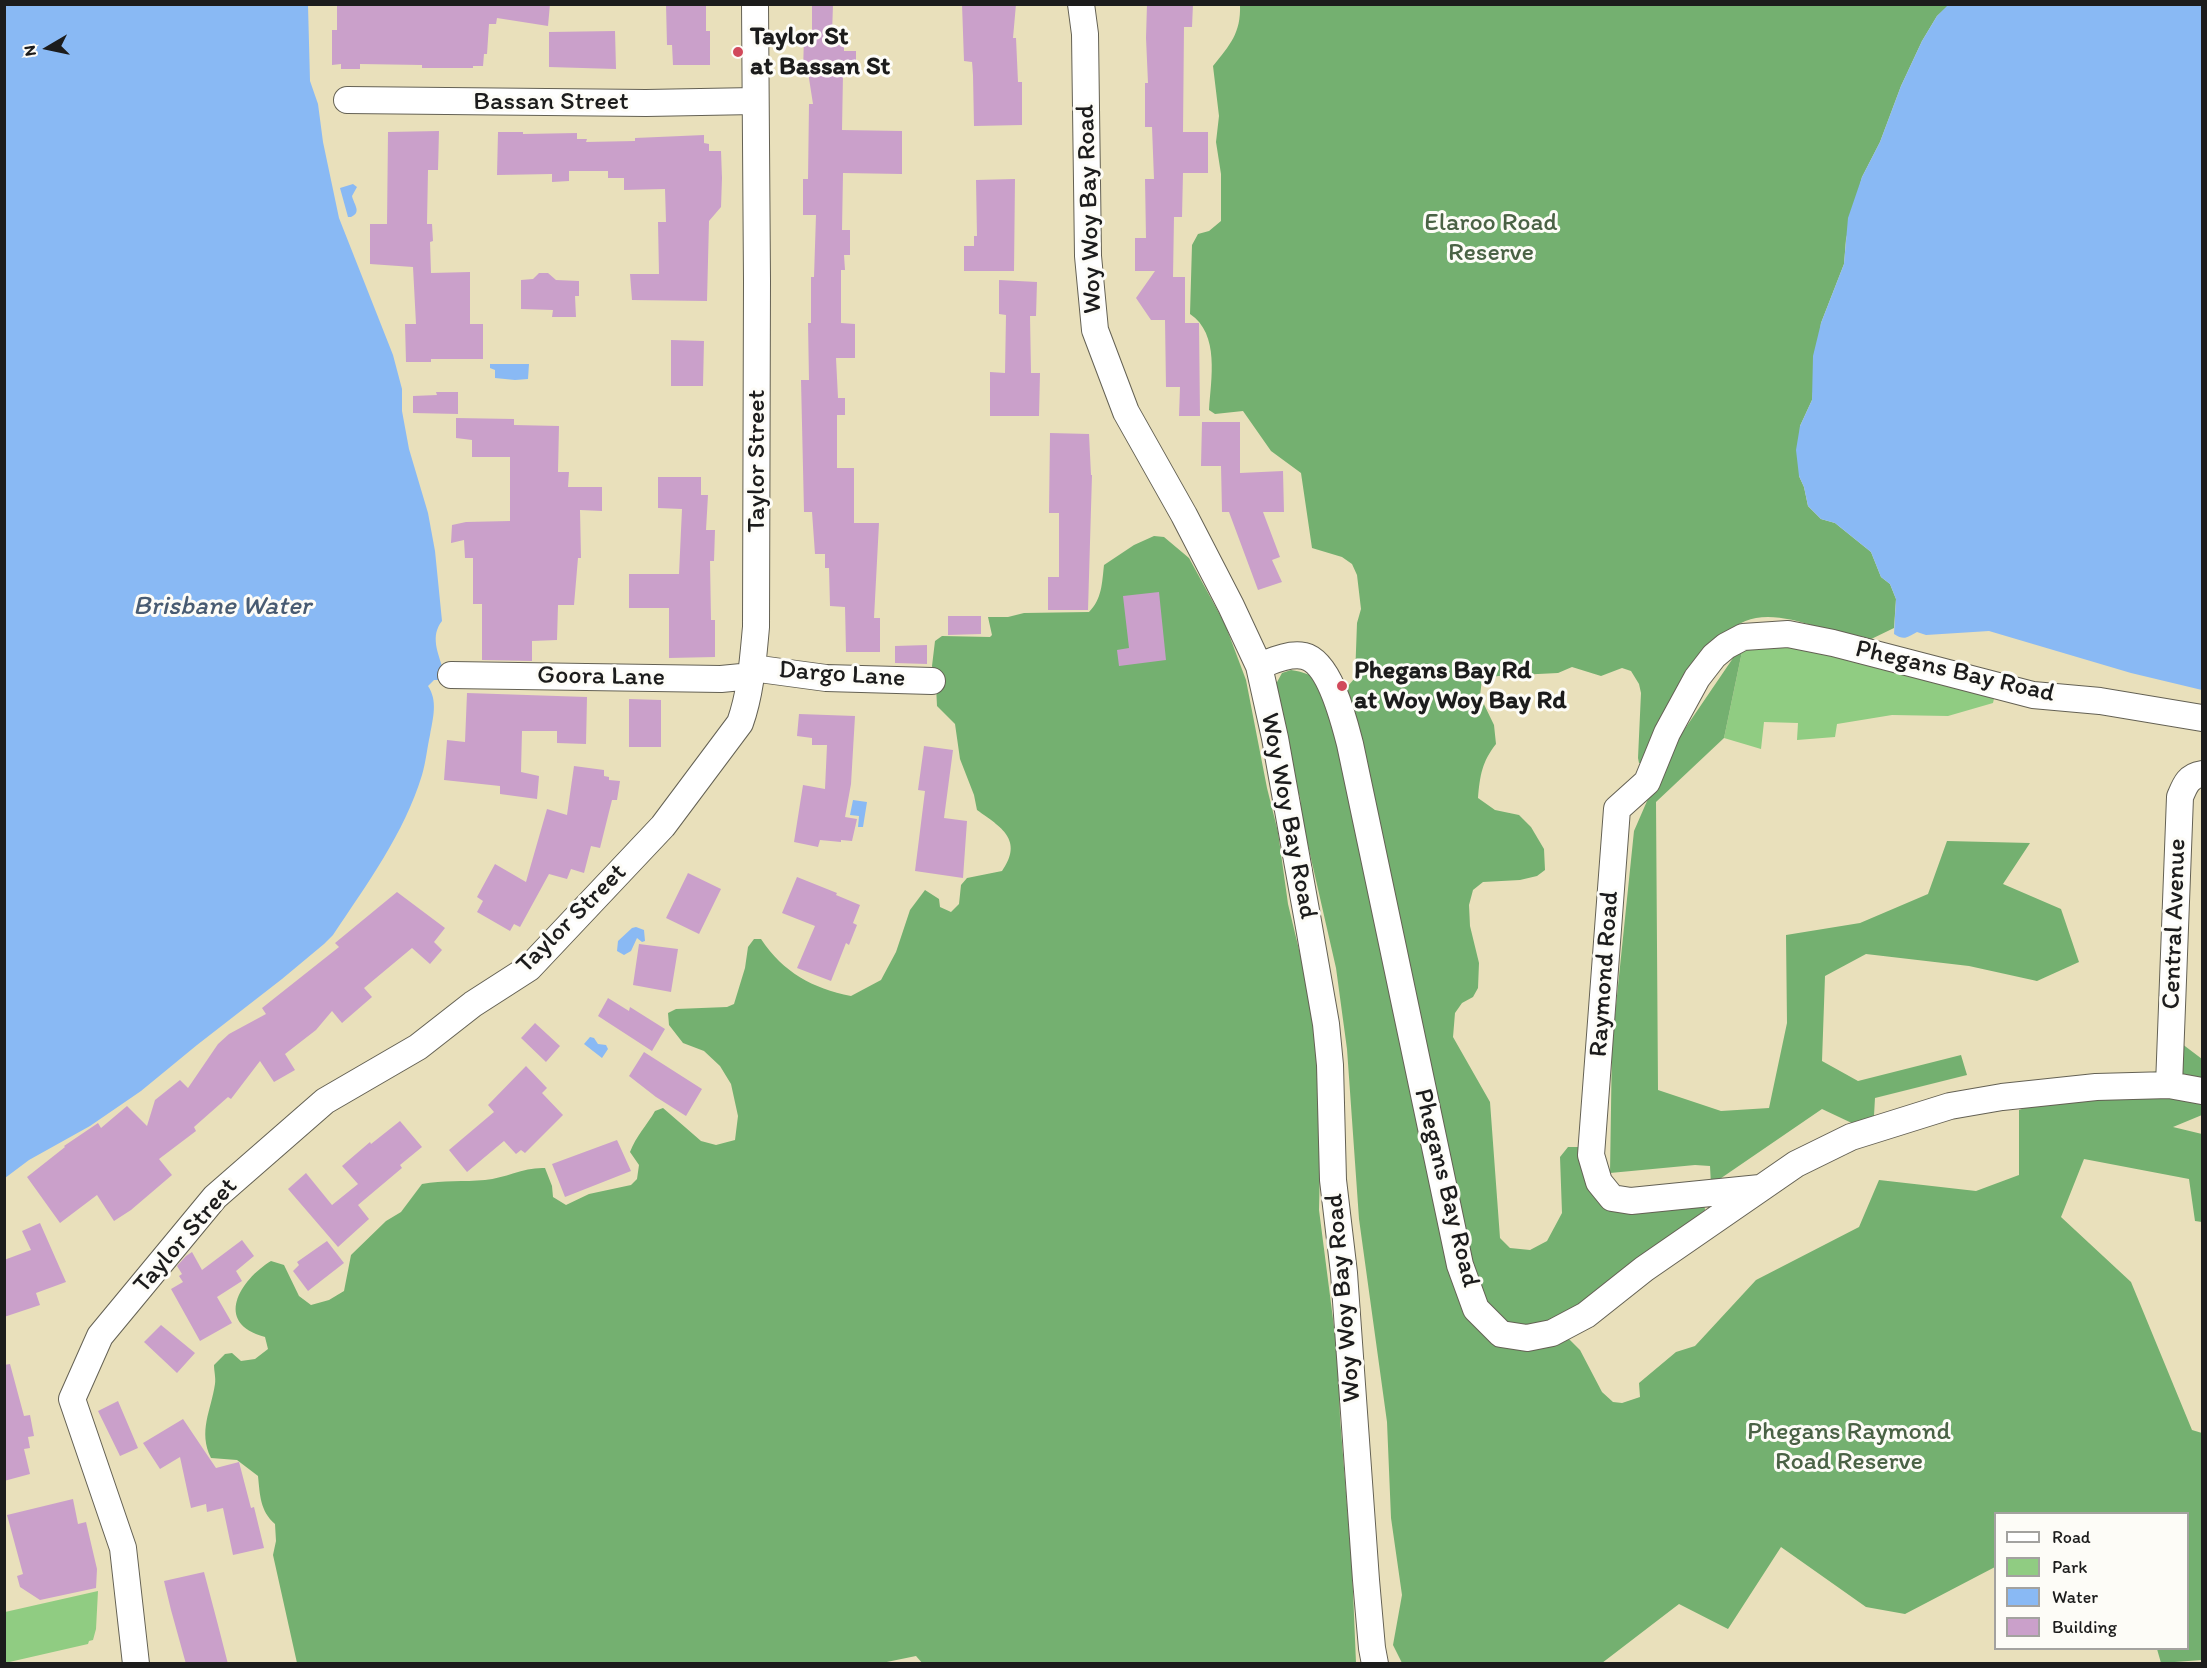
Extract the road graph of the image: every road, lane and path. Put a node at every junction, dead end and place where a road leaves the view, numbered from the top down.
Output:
1 (755, 4) edge
2 (1081, 4) edge
3 (347, 100) dead end
4 (755, 101) junction
5 (1743, 638) joint
6 (1259, 666) junction
7 (752, 672) junction
8 (451, 675) dead end
9 (932, 681) dead end
10 (2202, 718) edge
11 (2202, 774) edge
12 (2169, 1085) junction
13 (2202, 1091) edge
14 (1764, 1188) junction
15 (136, 1664) edge
16 (1375, 1664) edge

1 - 4 street, Taylor Street
2 - 6 street, Woy Woy Bay Road
3 - 4 street, Bassan Street
4 - 7 street, Taylor Street
5 - 10 street, Phegans Bay Road
5 - 14 street, Raymond Road
6 - 14 street, Phegans Bay Road
6 - 16 street, Woy Woy Bay Road
7 - 8 street, Goora Lane
7 - 9 street, Dargo Lane
7 - 15 street, Taylor Street
11 - 12 street, Central Avenue
12 - 13 street, Phegans Bay Road
12 - 14 street, Phegans Bay Road

